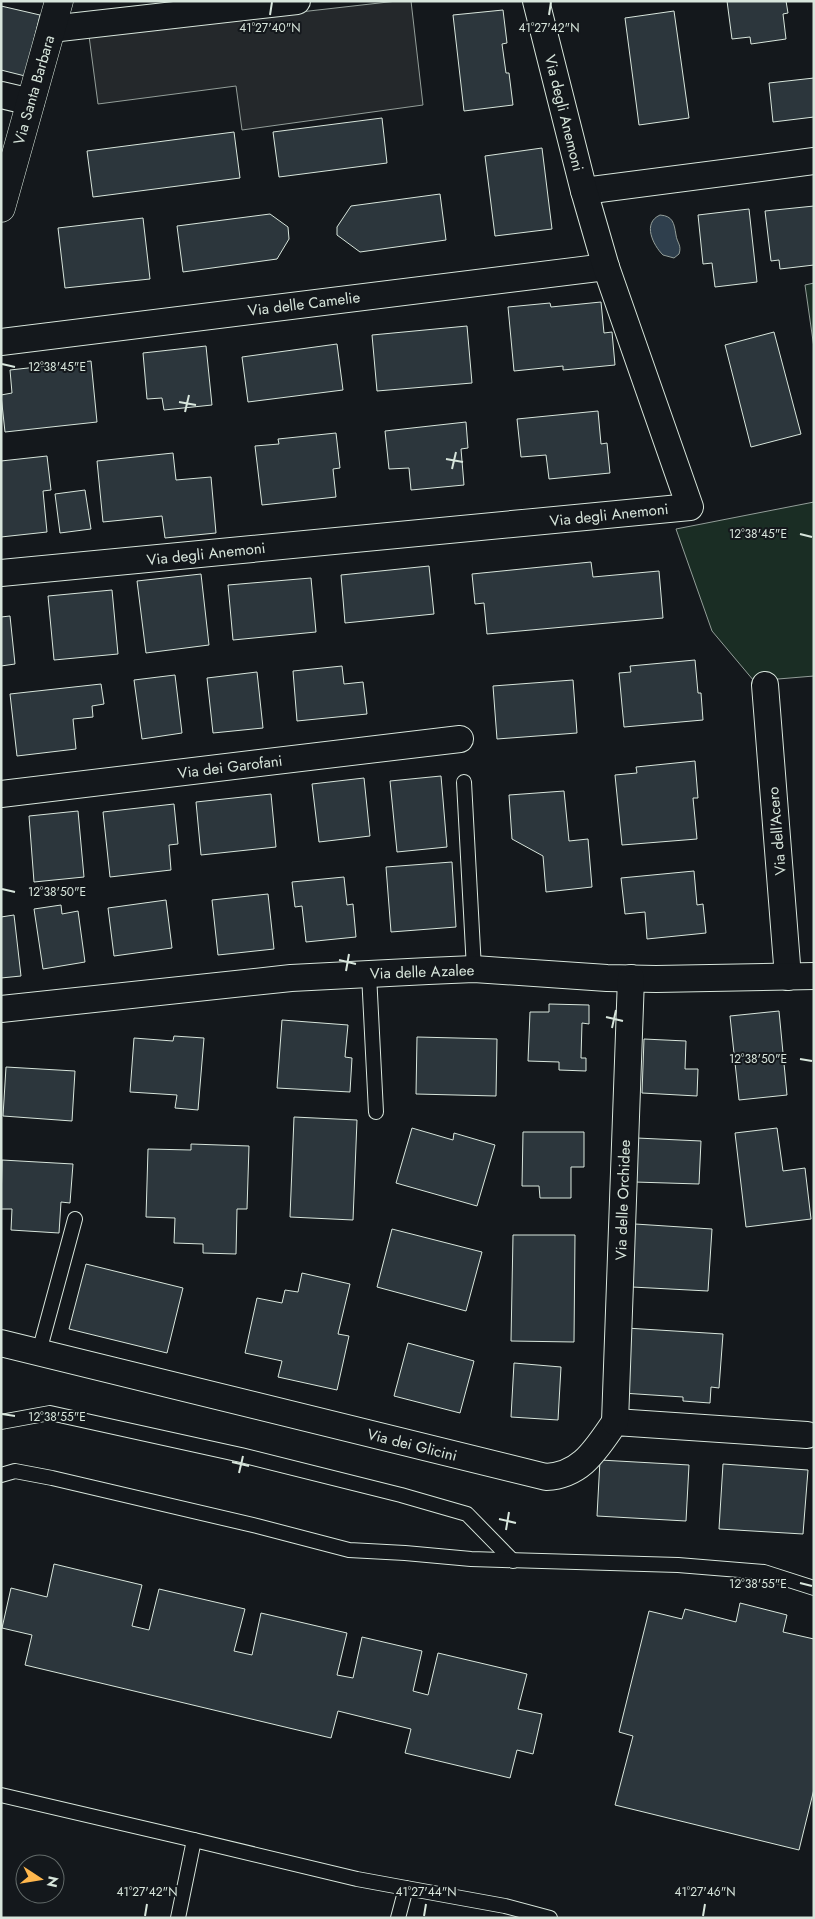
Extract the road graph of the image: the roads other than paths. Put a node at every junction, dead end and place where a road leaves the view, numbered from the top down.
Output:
1 (59, 1) edge
2 (297, 1) edge
3 (536, 1) edge
4 (51, 29) junction
5 (1, 95) edge
6 (31, 102) junction
7 (814, 161) edge
8 (584, 191) junction
9 (1, 208) edge
10 (606, 267) junction
11 (1, 342) edge
12 (1, 573) edge
13 (765, 685) dead end
14 (460, 739) dead end
15 (464, 782) dead end
16 (1, 794) edge
17 (474, 969) junction
18 (369, 974) junction
19 (801, 976) edge
20 (631, 978) junction
21 (1, 1009) edge
22 (376, 1112) dead end
23 (74, 1219) dead end
24 (1, 1343) edge
25 (39, 1352) junction
26 (1, 1422) edge
27 (615, 1422) junction
28 (807, 1434) dead end
29 (1, 1475) edge
30 (513, 1560) junction
31 (814, 1588) edge
32 (1, 1795) edge
33 (194, 1840) junction
34 (406, 1888) junction
35 (178, 1918) edge
36 (398, 1918) edge
37 (550, 1918) edge

1 - 4 street, Via Santa Barbara
2 - 4 street
3 - 8 street, Via degli Anemoni
4 - 6 street, Via Santa Barbara
5 - 6 street
6 - 9 street, Via Santa Barbara
7 - 8 street
8 - 10 street, Via degli Anemoni
10 - 11 street, Via delle Camelie
10 - 12 street, Via degli Anemoni
13 - 19 street, Via dell'Acero
14 - 16 street, Via dei Garofani
15 - 17 lane
17 - 18 street, Via delle Azalee
17 - 20 street, Via delle Azalee
18 - 21 street, Via delle Azalee
18 - 22 lane
19 - 20 street, Via delle Azalee
20 - 27 street, Via delle Orchidee
23 - 25 lane
24 - 25 street, Via dei Glicini
25 - 27 street, Via dei Glicini
26 - 30 lane
27 - 28 street
29 - 30 lane
30 - 31 lane
32 - 33 lane
33 - 34 lane
33 - 35 lane
34 - 36 lane
34 - 37 lane

